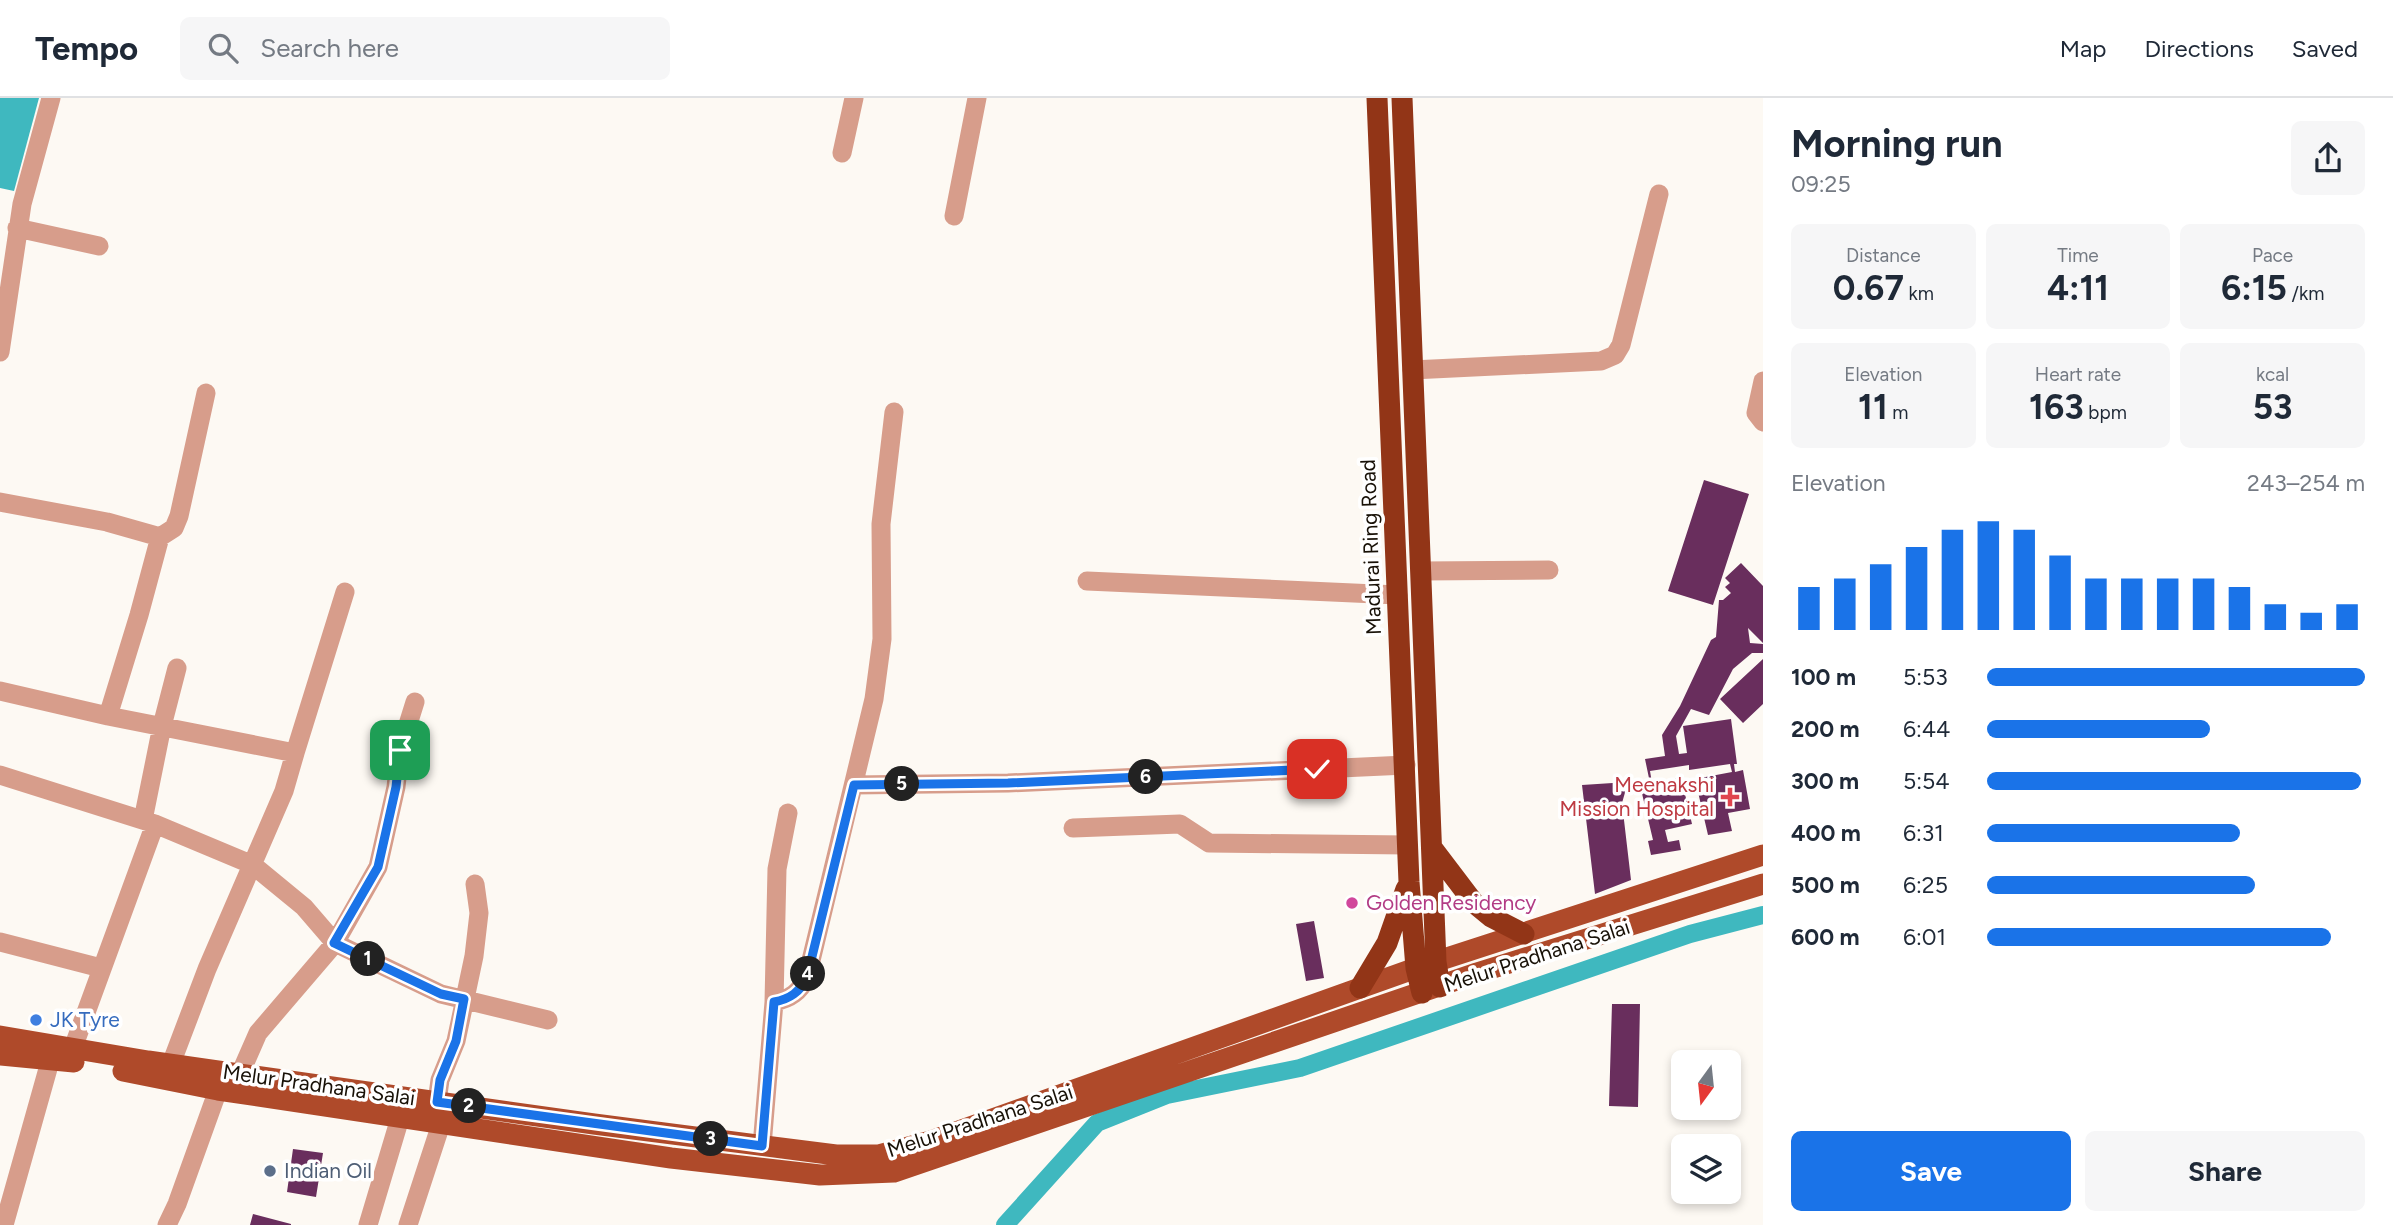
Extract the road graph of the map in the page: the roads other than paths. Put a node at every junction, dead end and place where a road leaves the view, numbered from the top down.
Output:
1 (51, 98) edge
2 (854, 98) edge
3 (977, 98) edge
4 (1377, 98) edge
5 (1402, 98) edge
6 (842, 153) dead end
7 (1659, 194) dead end
8 (954, 216) dead end
9 (17, 228) junction
10 (99, 246) dead end
11 (0, 352) edge
12 (1412, 370) junction
13 (1763, 381) edge
14 (206, 393) dead end
15 (894, 412) dead end
16 (1763, 422) edge
17 (0, 502) edge
18 (160, 537) junction
19 (1549, 570) dead end
20 (1421, 571) junction
21 (1087, 581) dead end
22 (345, 592) dead end
23 (1398, 595) junction
24 (177, 668) dead end
25 (0, 691) edge
26 (415, 702) dead end
27 (108, 716) junction
28 (162, 726) junction
29 (295, 753) junction
30 (1406, 765) junction
31 (0, 775) edge
32 (854, 785) junction
33 (788, 813) dead end
34 (149, 822) junction
35 (1073, 828) dead end
36 (1408, 845) junction
37 (1433, 849) junction
38 (1763, 855) edge
39 (253, 865) junction
40 (1409, 882) junction
41 (475, 884) dead end
42 (1763, 884) edge
43 (1524, 934) junction
44 (0, 942) edge
45 (334, 943) junction
46 (1426, 965) junction
47 (101, 968) junction
48 (1360, 988) junction
49 (1431, 990) junction
50 (464, 999) junction
51 (774, 1002) junction
52 (548, 1020) dead end
53 (0, 1036) edge
54 (73, 1048) junction
55 (0, 1055) edge
56 (51, 1058) junction
57 (172, 1064) junction
58 (240, 1074) junction
59 (218, 1090) junction
60 (437, 1102) junction
61 (400, 1118) junction
62 (441, 1124) junction
63 (762, 1146) junction
64 (4, 1225) edge
65 (167, 1225) edge
66 (368, 1225) edge
67 (408, 1225) edge

1 - 9 street
2 - 6 street
3 - 8 street
4 - 23 highway, Madurai Ring Road
5 - 12 highway, Madurai Ring Road
7 - 12 street
9 - 10 street
9 - 11 street
12 - 20 highway, Madurai Ring Road
13 - 16 street
14 - 18 street
15 - 32 street
17 - 18 street
18 - 27 street
19 - 20 street
20 - 37 highway, Madurai Ring Road
21 - 23 street
22 - 29 street
23 - 30 highway, Madurai Ring Road
24 - 28 street
25 - 27 street
26 - 45 street
27 - 28 street
28 - 29 street
28 - 34 street
29 - 39 street
30 - 32 street
30 - 36 highway, Madurai Ring Road
31 - 34 street
32 - 51 street
33 - 51 street
34 - 39 street
34 - 47 street
35 - 36 street
36 - 40 highway, Madurai Ring Road
37 - 43 highway
37 - 46 highway, Madurai Ring Road
38 - 43 main road, Melur Pradhana Salai
39 - 45 street
39 - 57 street
40 - 46 highway, Madurai Ring Road
40 - 48 highway
41 - 50 street
42 - 49 main road, Melur Pradhana Salai
43 - 46 main road, Melur Pradhana Salai
44 - 47 street
45 - 50 street
45 - 58 street
46 - 48 main road, Melur Pradhana Salai
46 - 49 highway, Madurai Ring Road
47 - 54 street
48 - 63 main road, Melur Pradhana Salai
49 - 62 main road, Melur Pradhana Salai
50 - 52 street
50 - 60 street
51 - 63 street
53 - 54 main road, Melur Pradhana Salai
54 - 57 main road, Melur Pradhana Salai
55 - 56 main road, Melur Pradhana Salai
56 - 59 main road, Melur Pradhana Salai
56 - 64 street
57 - 58 main road, Melur Pradhana Salai
58 - 60 main road, Melur Pradhana Salai
59 - 61 main road, Melur Pradhana Salai
59 - 65 street
60 - 63 main road, Melur Pradhana Salai
61 - 62 main road, Melur Pradhana Salai
61 - 66 street
62 - 67 street

